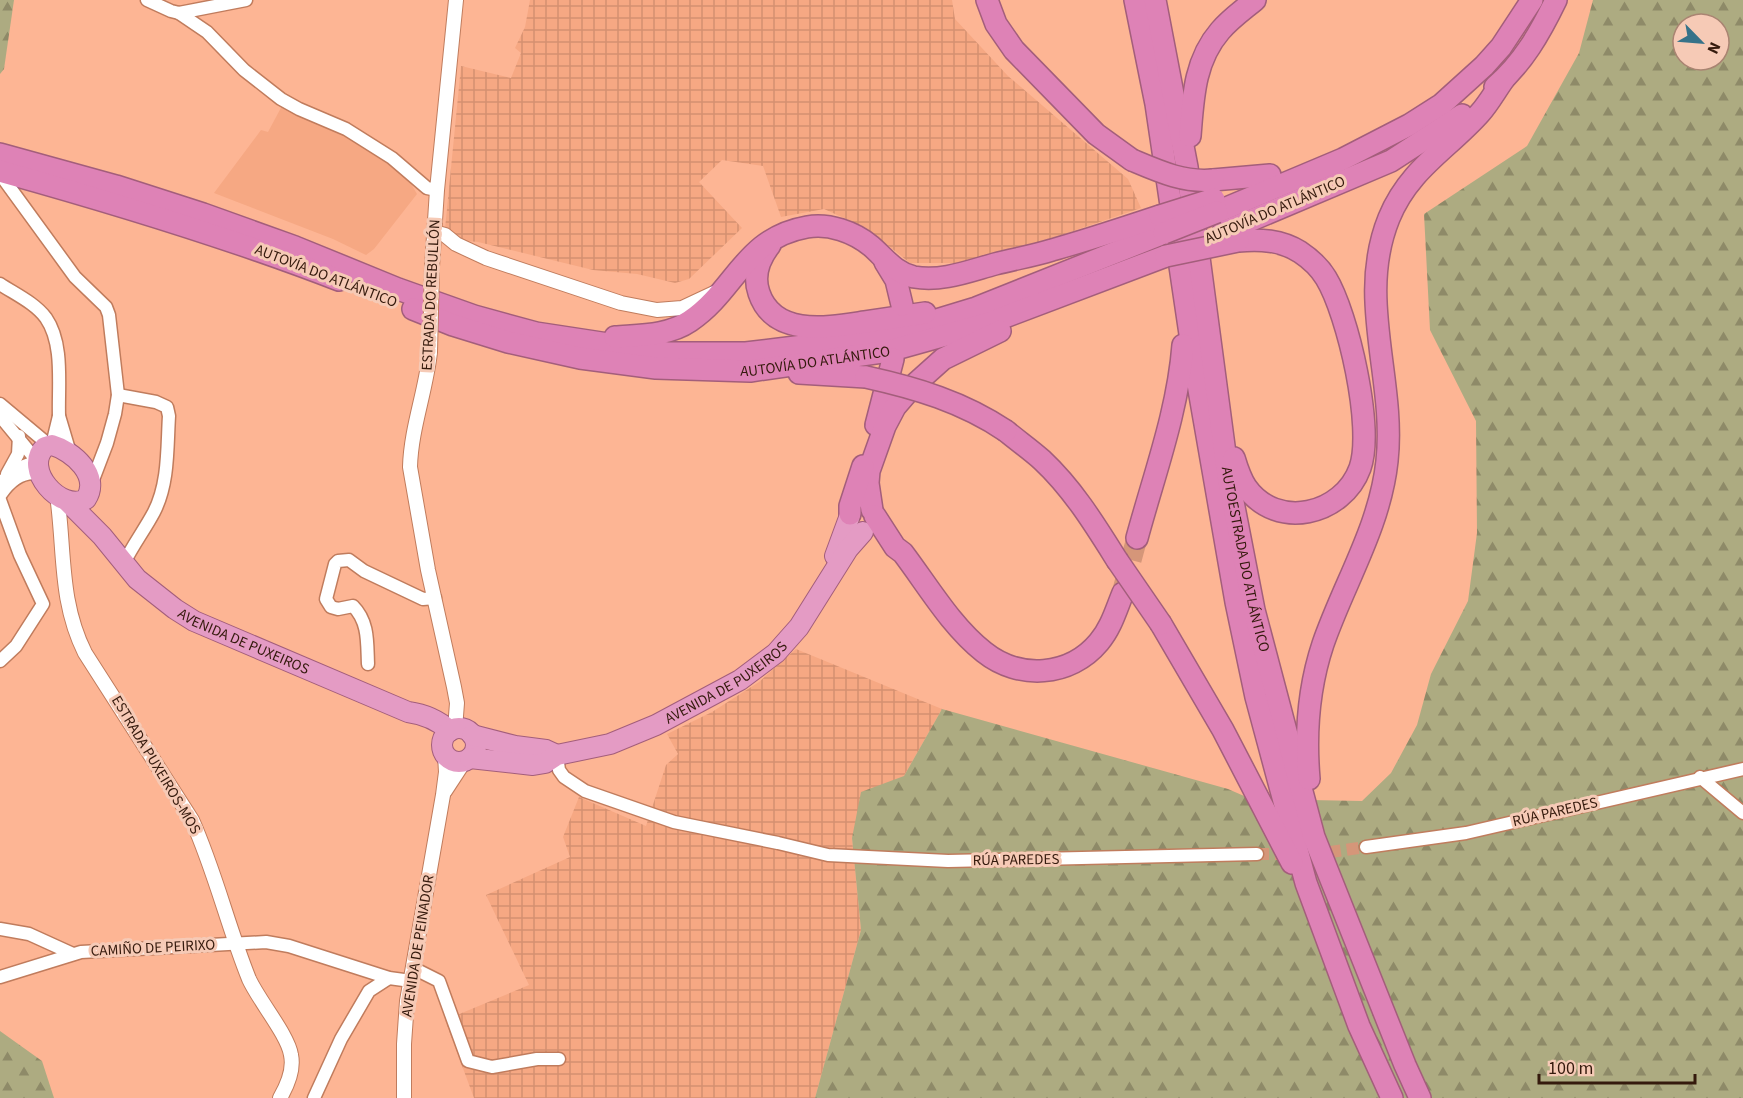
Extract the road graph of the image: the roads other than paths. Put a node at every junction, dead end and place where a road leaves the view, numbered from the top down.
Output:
1 (147, 0) edge
2 (246, 0) edge
3 (456, 0) edge
4 (987, 0) edge
5 (1255, 0) edge
6 (1522, 0) edge
7 (1532, 0) edge
8 (1556, 0) edge
9 (1140, 1) edge
10 (179, 13) junction
11 (1516, 25) junction
12 (1504, 79) junction
13 (0, 154) edge
14 (1343, 159) junction
15 (1187, 167) junction
16 (0, 172) edge
17 (437, 190) junction
18 (1221, 213) junction
19 (1162, 225) junction
20 (434, 232) junction
21 (781, 235) junction
22 (880, 254) junction
23 (922, 277) junction
24 (0, 284) edge
25 (728, 284) junction
26 (1084, 288) junction
27 (976, 308) junction
28 (1185, 309) junction
29 (579, 341) junction
30 (893, 359) dead end
31 (750, 371) junction
32 (118, 395) junction
33 (0, 404) edge
34 (0, 416) edge
35 (59, 416) junction
36 (1222, 424) junction
37 (19, 436) junction
38 (876, 441) junction
39 (102, 455) junction
40 (55, 457) junction
41 (3, 480) edge
42 (78, 501) junction
43 (0, 502) edge
44 (862, 518) junction
45 (63, 528) junction
46 (1137, 538) tunnel mouth
47 (903, 553) junction
48 (124, 563) junction
49 (1123, 593) tunnel mouth
50 (435, 598) junction
51 (0, 661) edge
52 (368, 664) dead end
53 (453, 739) junction
54 (557, 755) junction
55 (467, 760) junction
56 (1743, 769) edge
57 (1700, 777) junction
58 (443, 795) junction
59 (1743, 813) edge
60 (1314, 837) junction
61 (1366, 847) tunnel mouth
62 (1257, 854) tunnel mouth
63 (1317, 912) junction
64 (0, 929) edge
65 (237, 944) junction
66 (73, 954) junction
67 (412, 974) junction
68 (0, 977) edge
69 (390, 978) junction
70 (559, 1059) dead end
71 (280, 1098) edge
72 (314, 1098) edge
73 (404, 1098) edge
74 (1392, 1098) edge
75 (1420, 1098) edge

1 - 10 street
2 - 10 street
3 - 17 street, ESTRADA DO REBULLÓN
4 - 18 highway, bridge
5 - 15 highway
6 - 11 highway
7 - 11 highway, AUTOVÍA DO ATLÁNTICO
8 - 12 highway, AUTOVÍA DO ATLÁNTICO
9 - 15 highway, AUTOESTRADA DO ATLÁNTICO
9 - 28 highway, AUTOESTRADA DO ATLÁNTICO
10 - 17 street
11 - 14 highway, AUTOVÍA DO ATLÁNTICO
12 - 18 highway, AUTOVÍA DO ATLÁNTICO
12 - 60 highway
13 - 29 highway, AUTOVÍA DO ATLÁNTICO
14 - 18 highway, AUTOVÍA DO ATLÁNTICO
14 - 18 highway
15 - 36 highway, AUTOESTRADA DO ATLÁNTICO
16 - 31 highway, AUTOVÍA DO ATLÁNTICO
16 - 32 street
17 - 20 street, ESTRADA DO REBULLÓN
18 - 19 highway, AUTOVÍA DO ATLÁNTICO, bridge
18 - 26 highway, AUTOVÍA DO ATLÁNTICO, bridge
18 - 36 highway
19 - 23 highway
19 - 27 highway, AUTOVÍA DO ATLÁNTICO
20 - 25 street
20 - 50 street, ESTRADA DO REBULLÓN, bridge
21 - 22 highway
21 - 25 highway
21 - 27 highway
22 - 23 highway
22 - 23 highway
24 - 35 street
25 - 29 highway
26 - 31 highway, AUTOVÍA DO ATLÁNTICO
26 - 38 highway
27 - 29 highway, AUTOVÍA DO ATLÁNTICO
28 - 46 highway
28 - 63 highway, AUTOESTRADA DO ATLÁNTICO
30 - 38 highway
31 - 63 highway, bridge
32 - 39 street
32 - 48 street
33 - 40 street
34 - 37 street
35 - 40 street
35 - 40 street
36 - 60 highway, AUTOESTRADA DO ATLÁNTICO
37 - 40 street
37 - 41 street
38 - 44 highway
38 - 47 highway
39 - 40 street
39 - 42 street
40 - 41 street
40 - 42 highway
40 - 42 highway
40 - 43 street
42 - 45 street, ESTRADA PUXEIROS-MOS
42 - 45 street
42 - 48 highway, AVENIDA DE PUXEIROS
43 - 51 street
44 - 47 highway
44 - 54 highway, AVENIDA DE PUXEIROS
45 - 65 street, ESTRADA PUXEIROS-MOS
47 - 49 highway
48 - 53 highway, AVENIDA DE PUXEIROS
50 - 52 street
50 - 53 street, ESTRADA DO REBULLÓN
53 - 54 highway, AVENIDA DE PUXEIROS
53 - 55 highway, AVENIDA DE PUXEIROS
53 - 55 highway
53 - 58 street, AVENIDA DE PEINADOR
54 - 55 highway, AVENIDA DE PUXEIROS
54 - 62 street, RÚA PAREDES
55 - 58 street, AVENIDA DE PEINADOR
56 - 57 street, RÚA PAREDES
57 - 59 street
57 - 61 street, RÚA PAREDES
58 - 67 street, AVENIDA DE PEINADOR
60 - 75 highway, AUTOESTRADA DO ATLÁNTICO
63 - 74 highway, AUTOESTRADA DO ATLÁNTICO
64 - 66 street
65 - 66 street, CAMIÑO DE PEIRIXO
65 - 69 street, CAMIÑO DE PEIRIXO
65 - 71 street, ESTRADA PUXEIROS-MOS
66 - 68 street, CAMIÑO DE PEIRIXO
67 - 69 street, CAMIÑO DE PEIRIXO
67 - 70 street, CAMIÑO DE PEIRIXO
67 - 73 street, AVENIDA DE PEINADOR
69 - 72 street

